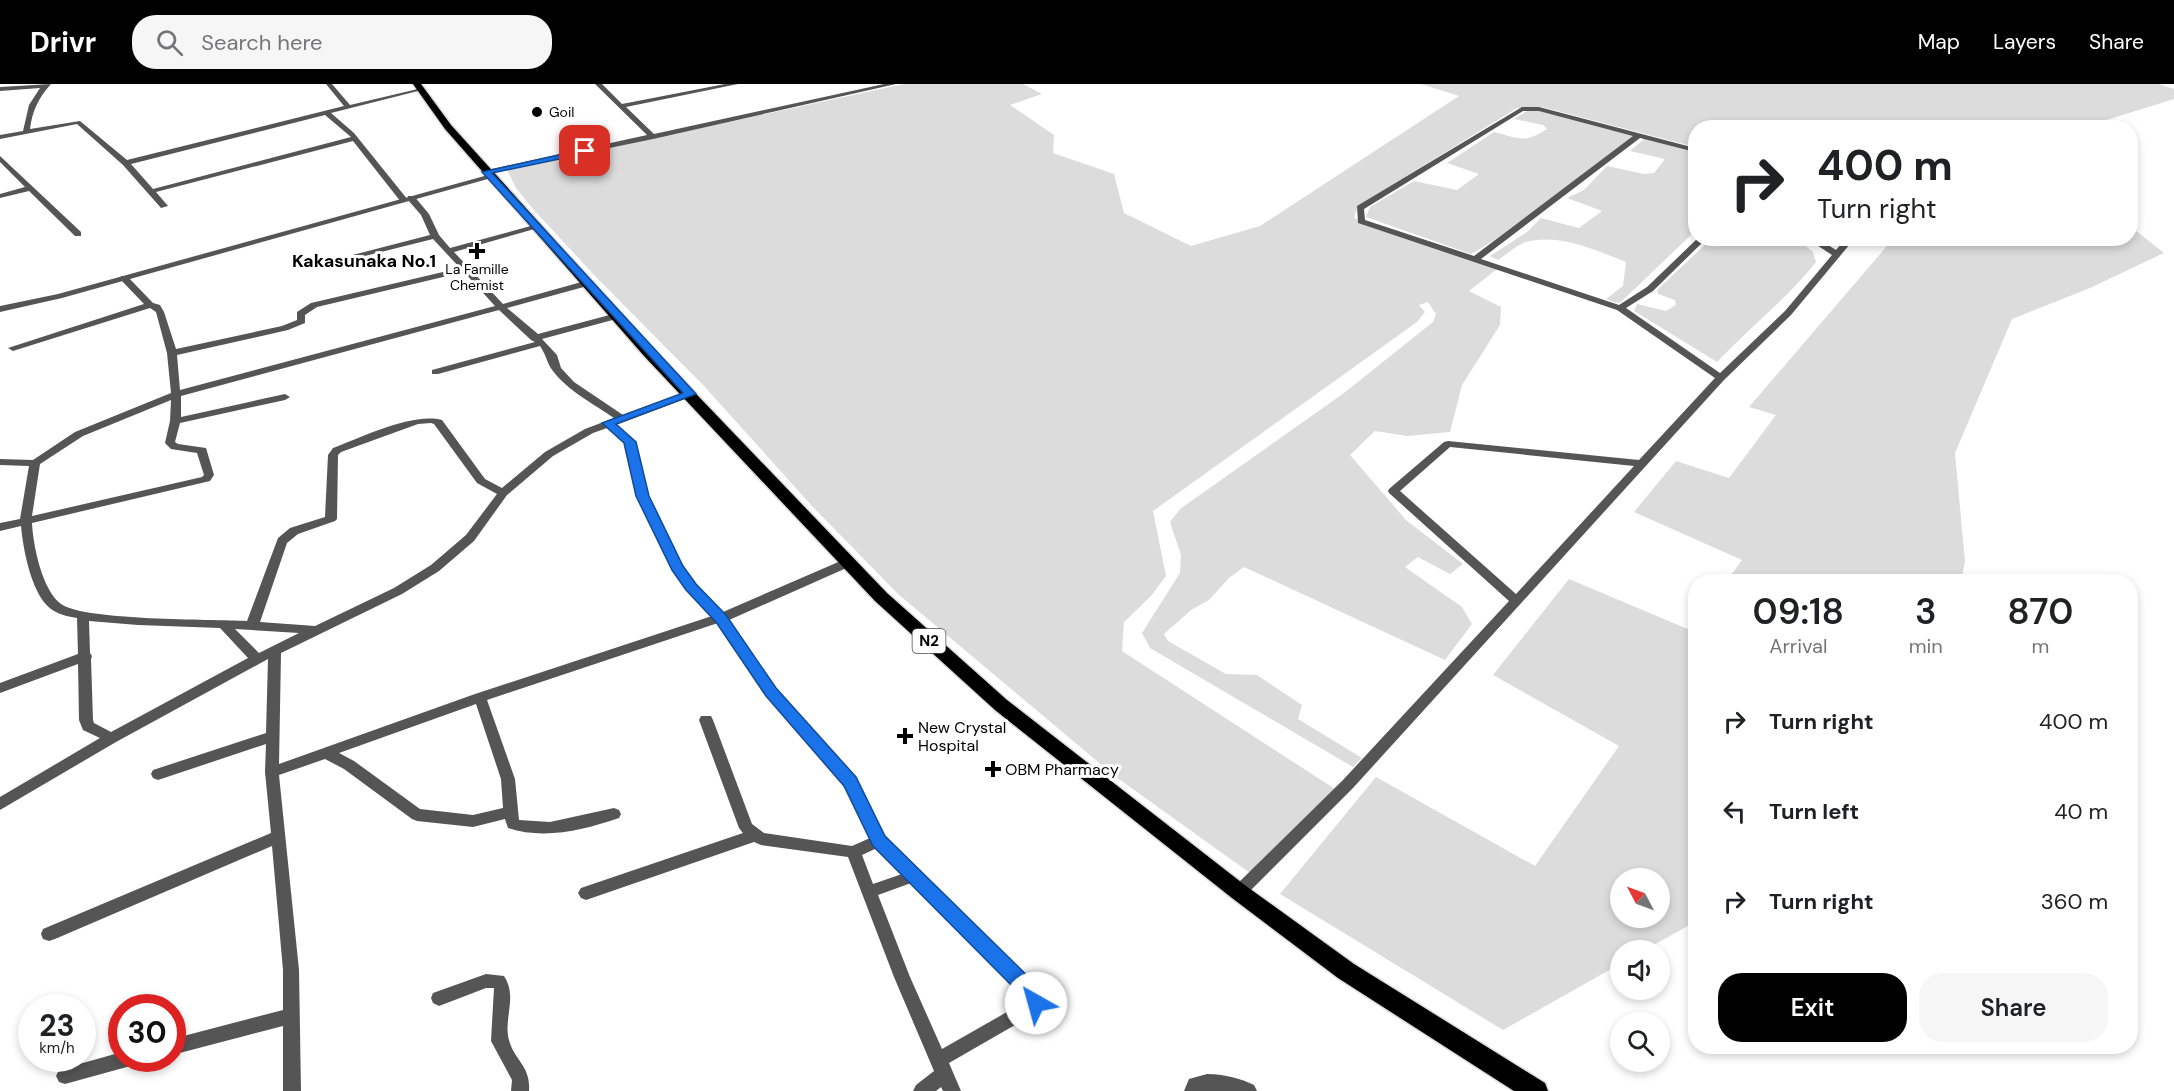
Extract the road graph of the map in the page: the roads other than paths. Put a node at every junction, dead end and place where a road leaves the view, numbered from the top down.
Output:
1 (329, 84) edge
2 (598, 84) edge
3 (735, 84) edge
4 (893, 84) edge
5 (47, 85) edge
6 (419, 87) edge
7 (0, 88) edge
8 (348, 106) junction
9 (622, 106) junction
10 (325, 112) junction
11 (26, 131) junction
12 (1639, 135) junction
13 (0, 137) edge
14 (653, 137) junction
15 (355, 138) junction
16 (1688, 148) edge
17 (0, 158) edge
18 (126, 163) junction
19 (489, 175) junction
20 (30, 188) junction
21 (152, 191) junction
22 (0, 196) edge
23 (407, 199) junction
24 (164, 206) dead end
25 (535, 226) junction
26 (78, 234) dead end
27 (435, 236) junction
28 (1695, 246) edge
29 (1823, 246) edge
30 (1845, 246) edge
31 (448, 251) junction
32 (1838, 255) junction
33 (1475, 259) junction
34 (344, 260) dead end
35 (465, 269) junction
36 (124, 278) junction
37 (588, 283) junction
38 (150, 306) junction
39 (501, 307) junction
40 (1620, 308) junction
41 (0, 309) edge
42 (617, 316) junction
43 (538, 341) junction
44 (13, 348) dead end
45 (172, 353) junction
46 (435, 372) dead end
47 (1721, 378) junction
48 (690, 394) junction
49 (174, 395) junction
50 (285, 397) dead end
51 (175, 421) junction
52 (614, 421) junction
53 (0, 462) edge
54 (35, 463) junction
55 (1642, 464) junction
56 (503, 493) junction
57 (26, 520) junction
58 (0, 527) edge
59 (848, 563) junction
60 (1516, 601) junction
61 (83, 615) junction
62 (721, 618) junction
63 (223, 624) junction
64 (252, 626) junction
65 (317, 630) junction
66 (275, 651) junction
67 (86, 656) junction
68 (257, 659) junction
69 (0, 688) edge
70 (480, 697) junction
71 (706, 720) dead end
72 (273, 736) junction
73 (111, 738) junction
74 (326, 753) junction
75 (272, 772) junction
76 (158, 774) dead end
77 (0, 804) edge
78 (510, 812) junction
79 (614, 814) dead end
80 (279, 836) junction
81 (753, 836) junction
82 (879, 841) junction
83 (853, 852) junction
84 (914, 876) junction
85 (869, 892) junction
86 (1239, 892) junction
87 (586, 893) dead end
88 (49, 934) dead end
89 (439, 998) dead end
90 (291, 1016) junction
91 (186, 1043) edge
92 (108, 1064) edge
93 (941, 1067) junction
94 (64, 1076) dead end
95 (292, 1091) edge
96 (520, 1091) edge
97 (922, 1091) edge
98 (952, 1091) edge
99 (1193, 1091) edge
100 (1248, 1091) edge
101 (1536, 1091) edge

1 - 8 street
2 - 9 street
3 - 9 street
4 - 14 street
5 - 7 street
5 - 11 street
6 - 8 street
6 - 19 highway, N2
8 - 10 street
9 - 14 street
10 - 15 street
10 - 18 street
11 - 13 street
11 - 18 street
12 - 16 street
12 - 33 street
12 - 33 street
14 - 19 street
15 - 21 street
15 - 23 street
17 - 20 street
18 - 21 street
19 - 23 street
19 - 25 highway, N2
20 - 22 street
20 - 26 street
21 - 24 street
23 - 27 street
23 - 36 street
25 - 31 street
25 - 37 highway, N2
27 - 31 street
27 - 34 street
28 - 40 street
29 - 32 street
30 - 32 street
31 - 35 street
32 - 47 street
33 - 40 street
35 - 39 street
35 - 45 street
36 - 38 street
36 - 41 street
37 - 39 street
37 - 42 highway, N2
38 - 44 street
38 - 45 street
39 - 43 street
39 - 49 street
40 - 47 street
42 - 43 street
42 - 48 highway, N2
43 - 46 street
43 - 52 street
45 - 49 street
47 - 55 street
48 - 52 street
48 - 59 highway, N2
49 - 51 street
49 - 54 street
50 - 51 street
51 - 57 street
52 - 56 street
52 - 62 street
53 - 54 street
54 - 57 street
55 - 60 street
55 - 60 street
56 - 64 street
56 - 65 street
57 - 58 street
57 - 61 street
59 - 62 street
59 - 86 highway, N2
60 - 86 street
61 - 63 street
61 - 67 street
62 - 70 street
62 - 82 street
63 - 64 street
63 - 68 street
64 - 65 street
65 - 66 street
66 - 68 street
66 - 72 street
67 - 69 street
67 - 73 street
68 - 73 street
70 - 74 street
70 - 78 street
71 - 81 street
72 - 75 street
72 - 76 street
73 - 77 street
74 - 75 street
74 - 78 street
75 - 80 street
78 - 79 street
80 - 88 street
80 - 90 street
81 - 83 street
81 - 87 street
82 - 83 street
82 - 84 street
83 - 85 street
84 - 85 street
84 - 93 street
85 - 93 street
86 - 101 highway, N2
89 - 96 street
90 - 91 street
90 - 95 street
92 - 94 street
93 - 97 street
93 - 98 street
99 - 100 street

